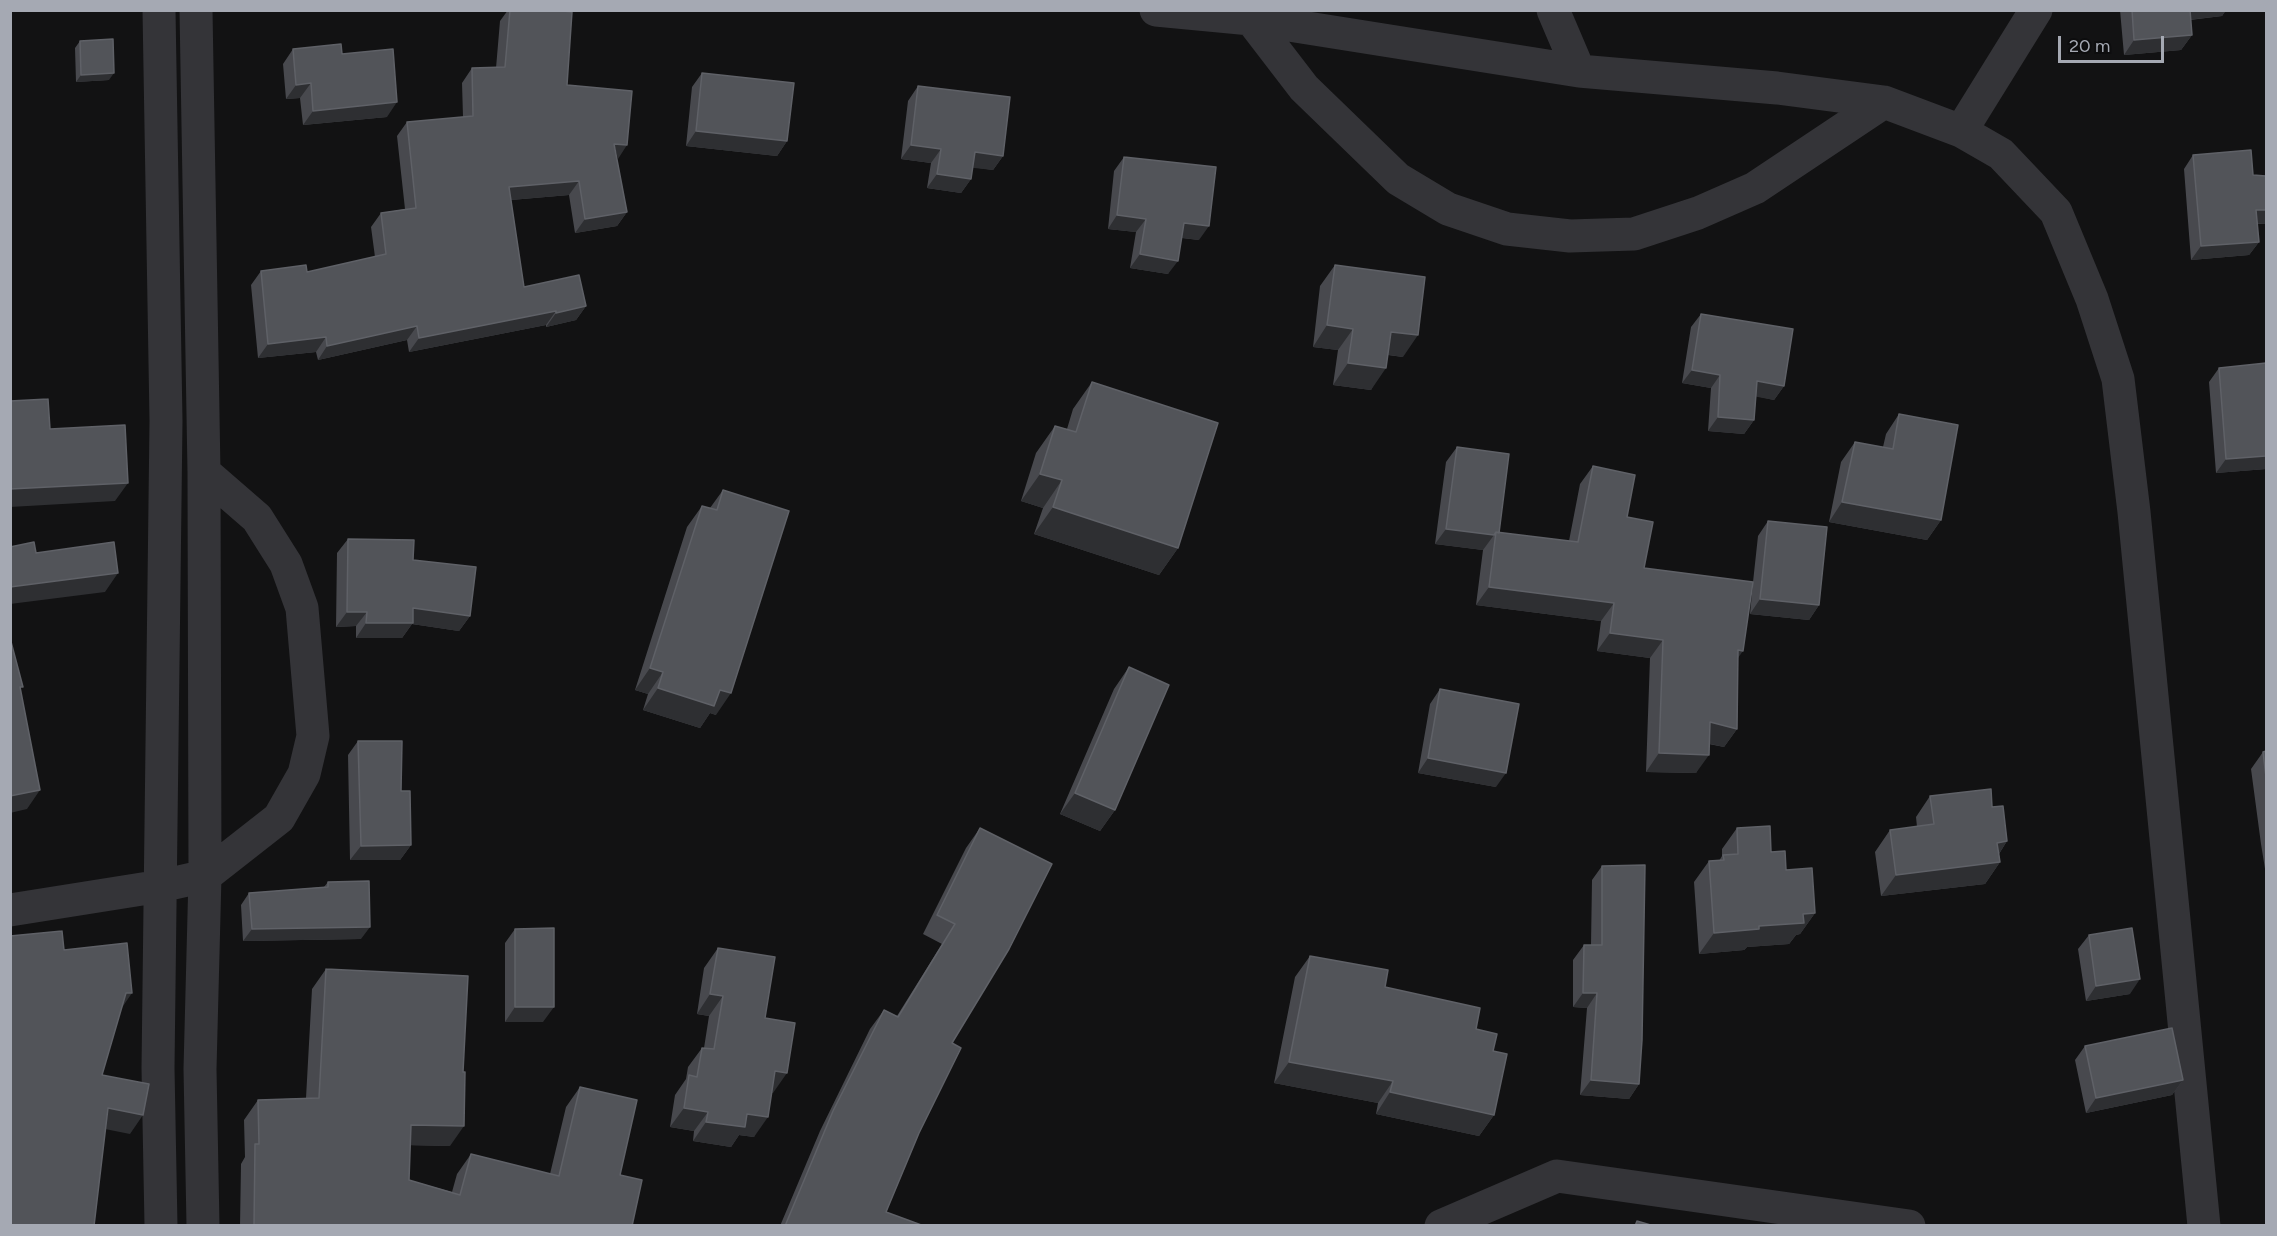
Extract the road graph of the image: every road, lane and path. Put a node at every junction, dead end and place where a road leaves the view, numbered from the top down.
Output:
1 (159, 10) edge
2 (196, 10) edge
3 (1156, 10) edge
4 (1553, 10) edge
5 (2036, 10) edge
6 (1251, 19) junction
7 (1579, 71) junction
8 (1884, 102) junction
9 (1961, 131) junction
10 (204, 472) junction
11 (204, 876) junction
12 (161, 886) junction
13 (10, 910) edge
14 (161, 1226) edge
15 (203, 1226) edge
16 (1441, 1226) edge
17 (1909, 1226) edge
18 (2204, 1226) edge

1 - 12 street
2 - 10 street
3 - 6 street
4 - 7 street
5 - 9 street
6 - 7 street
6 - 8 street
7 - 8 street
8 - 9 street
9 - 18 street
10 - 11 street
10 - 11 street
11 - 12 street
11 - 15 street
12 - 13 street
12 - 14 street
16 - 17 street

